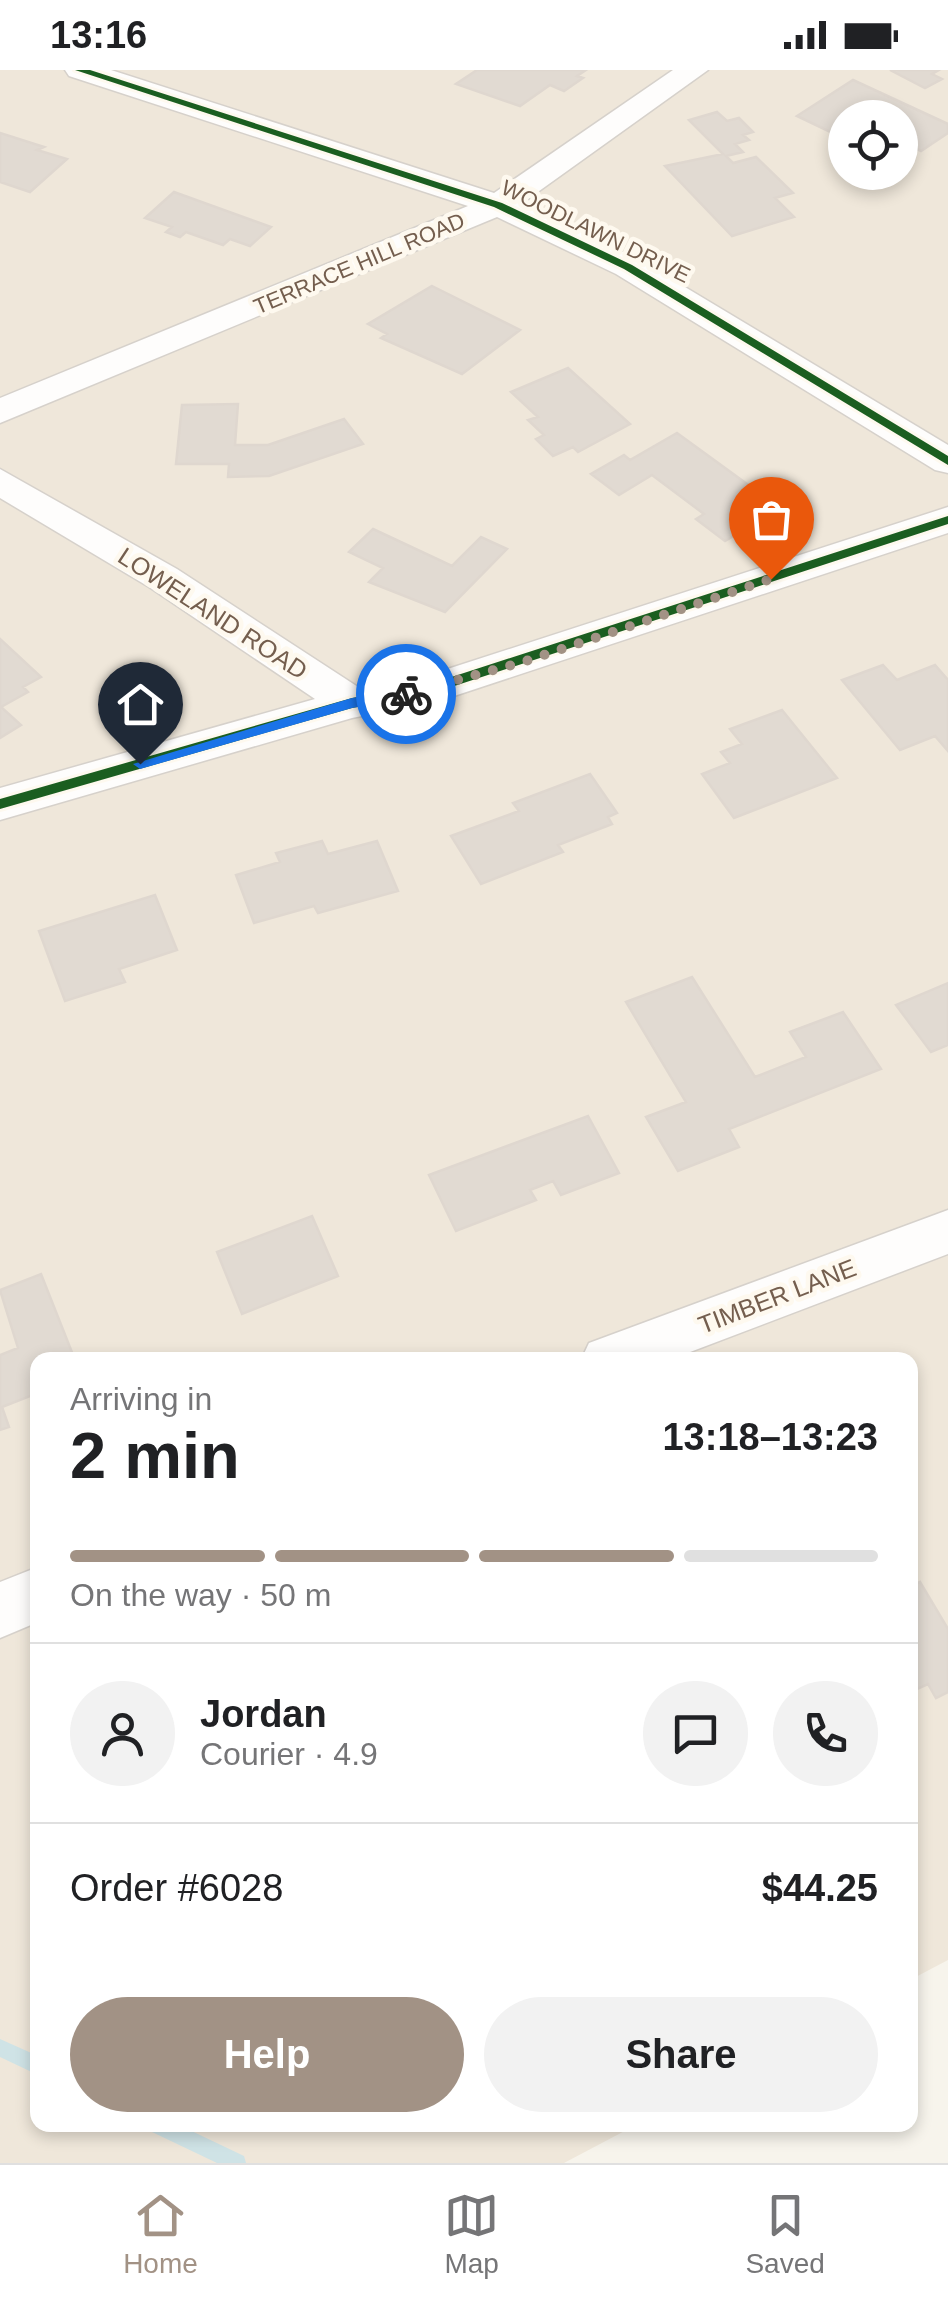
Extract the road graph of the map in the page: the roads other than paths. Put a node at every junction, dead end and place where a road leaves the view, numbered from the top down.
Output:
1 (80, 70) edge
2 (184, 70) edge
3 (693, 70) edge
4 (162, 96) junction
5 (498, 205) junction
6 (0, 411) edge
7 (948, 461) edge
8 (0, 481) edge
9 (948, 520) edge
10 (352, 703) junction
11 (0, 804) edge
12 (948, 1232) edge
13 (628, 1352) edge
14 (30, 1597) edge
15 (0, 1610) edge

1 - 4 street, WOODLAWN DRIVE
2 - 4 street
3 - 5 street, TERRACE HILL ROAD
4 - 5 street, WOODLAWN DRIVE
5 - 6 street, TERRACE HILL ROAD
5 - 7 street, WOODLAWN DRIVE
8 - 10 street, LOWELAND ROAD
9 - 10 street
10 - 11 street
12 - 13 street, TIMBER LANE
14 - 15 street

